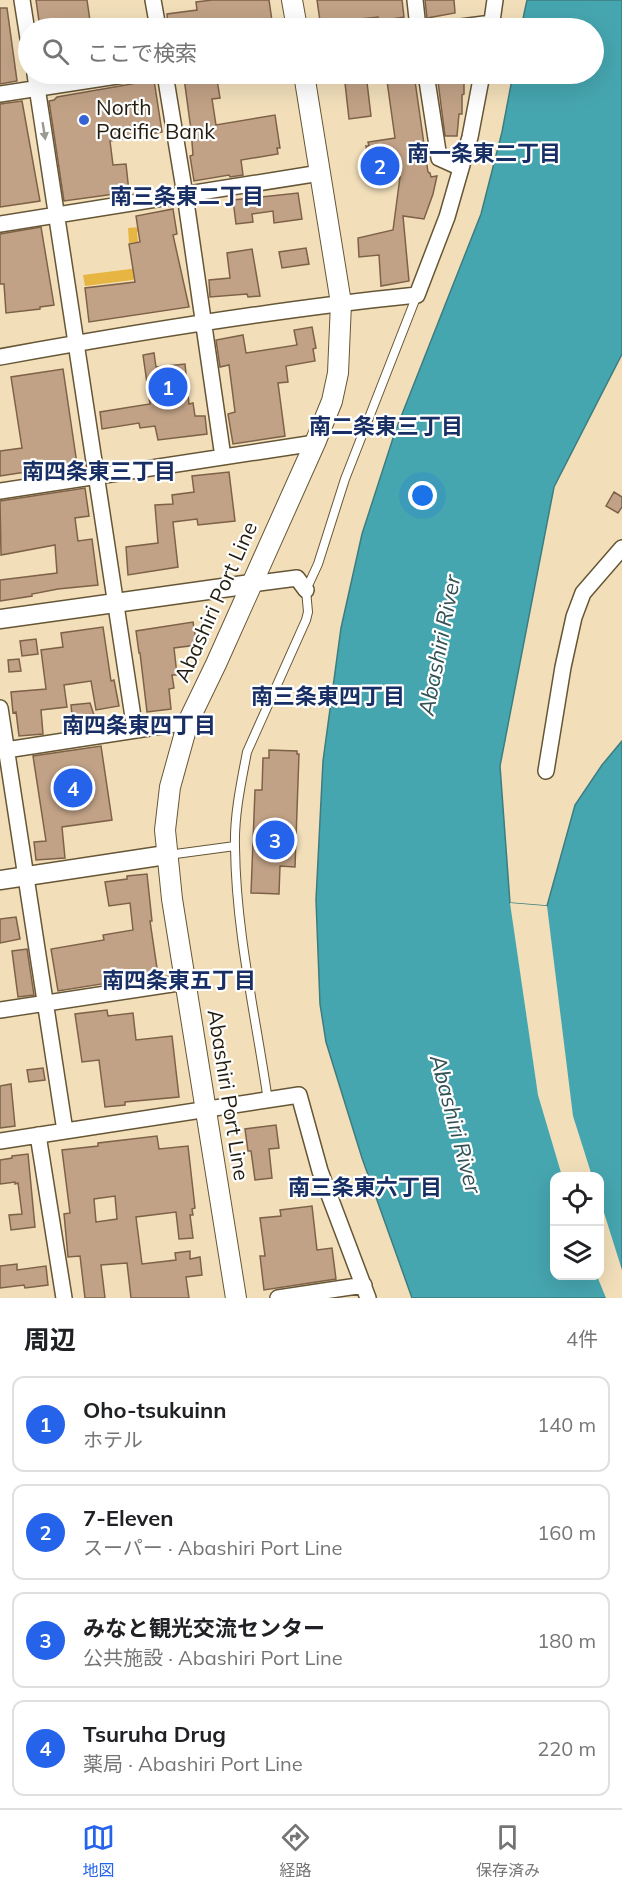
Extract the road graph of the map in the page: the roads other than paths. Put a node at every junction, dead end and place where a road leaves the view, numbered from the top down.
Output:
1 (22, 0) edge
2 (153, 0) edge
3 (292, 0) edge
4 (415, 0) edge
5 (495, 0) edge
6 (25, 18) edge
7 (156, 18) edge
8 (295, 18) edge
9 (417, 18) edge
10 (493, 18) edge
11 (28, 84) edge
12 (36, 84) edge
13 (167, 84) edge
14 (306, 84) edge
15 (428, 84) edge
16 (481, 84) edge
17 (0, 94) edge
18 (461, 168) junction
19 (320, 173) junction
20 (185, 195) junction
21 (57, 214) junction
22 (0, 224) edge
23 (417, 295) junction
24 (340, 303) junction
25 (204, 323) junction
26 (75, 343) junction
27 (0, 357) edge
28 (315, 443) junction
29 (223, 457) junction
30 (95, 476) junction
31 (0, 490) edge
32 (622, 548) edge
33 (250, 584) junction
34 (306, 590) junction
35 (115, 603) junction
36 (0, 619) edge
37 (0, 708) edge
38 (188, 722) junction
39 (135, 730) junction
40 (6, 750) junction
41 (546, 771) dead end
42 (235, 846) junction
43 (166, 855) junction
44 (26, 876) junction
45 (0, 880) edge
46 (185, 982) junction
47 (45, 1003) junction
48 (0, 1010) edge
49 (268, 1101) junction
50 (205, 1109) junction
51 (65, 1131) junction
52 (38, 1135) junction
53 (0, 1141) edge
54 (366, 1291) edge
55 (64, 1298) edge
56 (236, 1298) edge
57 (278, 1298) edge

1 - 6 street
2 - 7 street
3 - 8 main road
4 - 9 street
5 - 10 street
11 - 17 street
12 -> 21 street
13 - 20 street
14 - 19 main road, Abashiri Port Line
15 - 18 street
16 - 18 street
18 - 23 street
19 - 20 street
19 - 24 main road, Abashiri Port Line
20 - 21 street
20 - 25 street
21 - 22 street
21 - 26 street
23 - 24 street
23 - 34 lane
24 - 25 street
24 - 28 main road, Abashiri Port Line
25 - 26 street
25 - 29 street
26 - 27 street
26 - 30 street
28 - 29 street
28 - 33 main road, Abashiri Port Line
29 - 30 street
30 - 31 street
30 - 35 street
32 - 41 street
33 - 34 street
33 - 35 street
33 - 38 main road, Abashiri Port Line
34 - 42 lane
35 - 36 street
35 - 39 street
37 - 40 street
38 - 39 street
38 - 43 main road, Abashiri Port Line
39 - 40 street
40 - 44 street
42 - 43 lane
42 - 49 lane
43 - 44 street
43 - 46 main road, Abashiri Port Line
44 - 45 street
44 - 47 street
46 - 47 street
46 - 50 main road, Abashiri Port Line
47 - 48 street
47 - 51 street
49 - 50 street
49 - 54 street
50 - 51 street
50 - 56 main road, Abashiri Port Line
51 - 52 street
52 - 53 street
52 - 55 street
54 - 57 street

